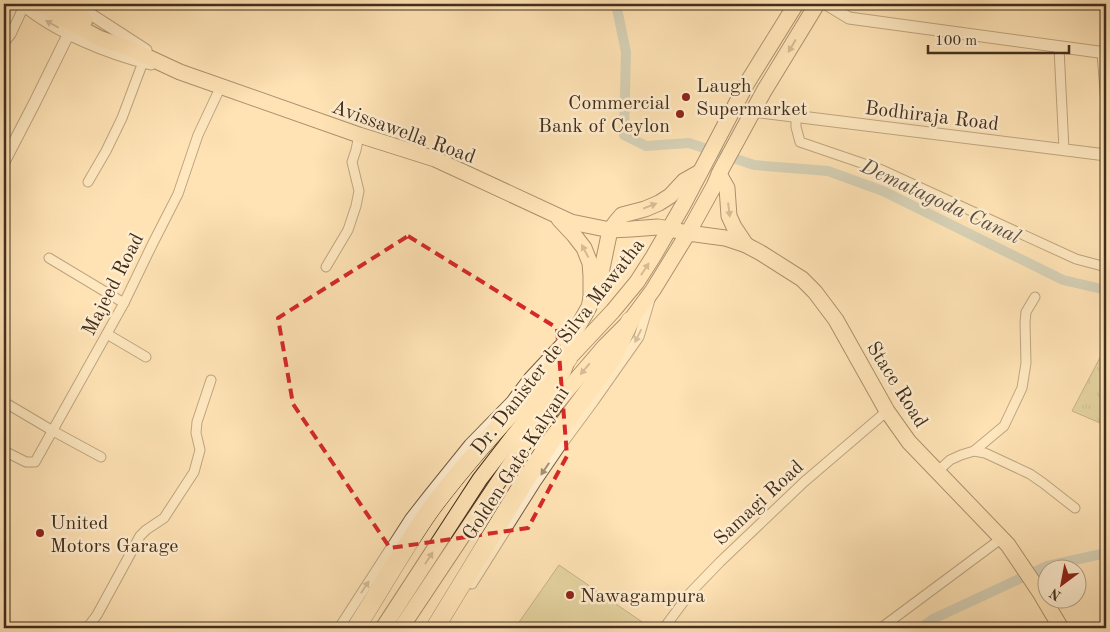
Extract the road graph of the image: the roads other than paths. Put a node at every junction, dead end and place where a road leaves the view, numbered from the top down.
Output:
1 (41, 4) edge
2 (61, 4) edge
3 (74, 4) edge
4 (796, 4) edge
5 (817, 4) edge
6 (826, 4) edge
7 (23, 5) edge
8 (69, 33) junction
9 (4, 43) edge
10 (128, 48) junction
11 (1060, 48) junction
12 (1104, 53) edge
13 (143, 62) junction
14 (180, 72) junction
15 (221, 86) junction
16 (1106, 102) edge
17 (753, 111) junction
18 (796, 116) junction
19 (358, 135) junction
20 (1064, 150) junction
21 (1106, 159) edge
22 (4, 162) edge
23 (702, 168) junction
24 (720, 172) junction
25 (88, 182) dead end
26 (555, 215) junction
27 (670, 229) junction
28 (610, 230) junction
29 (688, 233) junction
30 (746, 244) junction
31 (49, 258) dead end
32 (326, 267) dead end
33 (1106, 267) edge
34 (653, 290) junction
35 (1035, 297) dead end
36 (591, 298) junction
37 (124, 303) junction
38 (583, 318) junction
39 (630, 321) junction
40 (107, 334) junction
41 (146, 357) dead end
42 (568, 359) junction
43 (210, 380) dead end
44 (4, 402) edge
45 (887, 411) junction
46 (53, 431) junction
47 (4, 451) edge
48 (974, 451) junction
49 (100, 457) dead end
50 (938, 470) junction
51 (1075, 508) dead end
52 (1002, 538) junction
53 (87, 628) edge
54 (338, 628) edge
55 (356, 628) edge
56 (383, 628) edge
57 (401, 628) edge
58 (435, 628) edge
59 (444, 628) edge
60 (664, 628) edge
61 (881, 628) edge
62 (1061, 628) edge

1 - 10 main road
2 - 10 main road
3 - 14 street
4 - 23 main road, Dr. Danister de Silva Mawatha
5 -> 17 main road, Dr. Danister de Silva Mawatha
6 - 11 street
8 -> 7 street
7 - 9 street
8 - 13 street
8 - 22 street
10 - 14 main road, Avissawella Road
11 - 12 street
11 - 20 street
12 - 16 street
13 - 14 street
13 - 25 street
14 - 15 main road, Avissawella Road
15 - 19 main road, Avissawella Road
15 - 37 street, Majeed Road
17 - 18 street, Bodhiraja Road
17 - 24 main road, Dr. Danister de Silva Mawatha
18 - 20 street, Bodhiraja Road
18 - 33 street
19 - 26 main road, Avissawella Road
19 - 32 street
20 - 21 street, Bodhiraja Road
23 - 27 main road, Dr. Danister de Silva Mawatha
28 -> 23 main road
24 - 29 main road, Dr. Danister de Silva Mawatha
24 -> 30 main road
26 - 28 main road, Avissawella Road
36 -> 26 main road
27 - 28 main road, Avissawella Road
27 - 29 main road, Avissawella Road
42 -> 27 main road, Dr. Danister de Silva Mawatha
28 - 36 main road
29 - 30 main road, Stace Road
29 - 34 main road, Dr. Danister de Silva Mawatha
30 - 45 main road, Stace Road
31 - 37 street
34 - 39 main road, Dr. Danister de Silva Mawatha
34 -> 59 street
35 - 48 street
36 - 38 main road
37 - 40 street, Majeed Road
38 - 42 main road
54 -> 38 street
39 -> 57 main road, Dr. Danister de Silva Mawatha
39 - 58 highway, Golden Gate Kalyani
40 - 41 street
40 - 46 street, Majeed Road
42 - 55 highway, Golden Gate Kalyani
56 -> 42 main road, Dr. Danister de Silva Mawatha
43 - 53 street
44 - 46 street
45 - 50 main road, Stace Road
45 - 60 street, Samagi Road
46 - 47 street, Majeed Road
46 - 49 street
48 - 50 street
48 - 51 street
50 - 52 main road, Stace Road
52 - 61 street
52 - 62 main road, Stace Road

